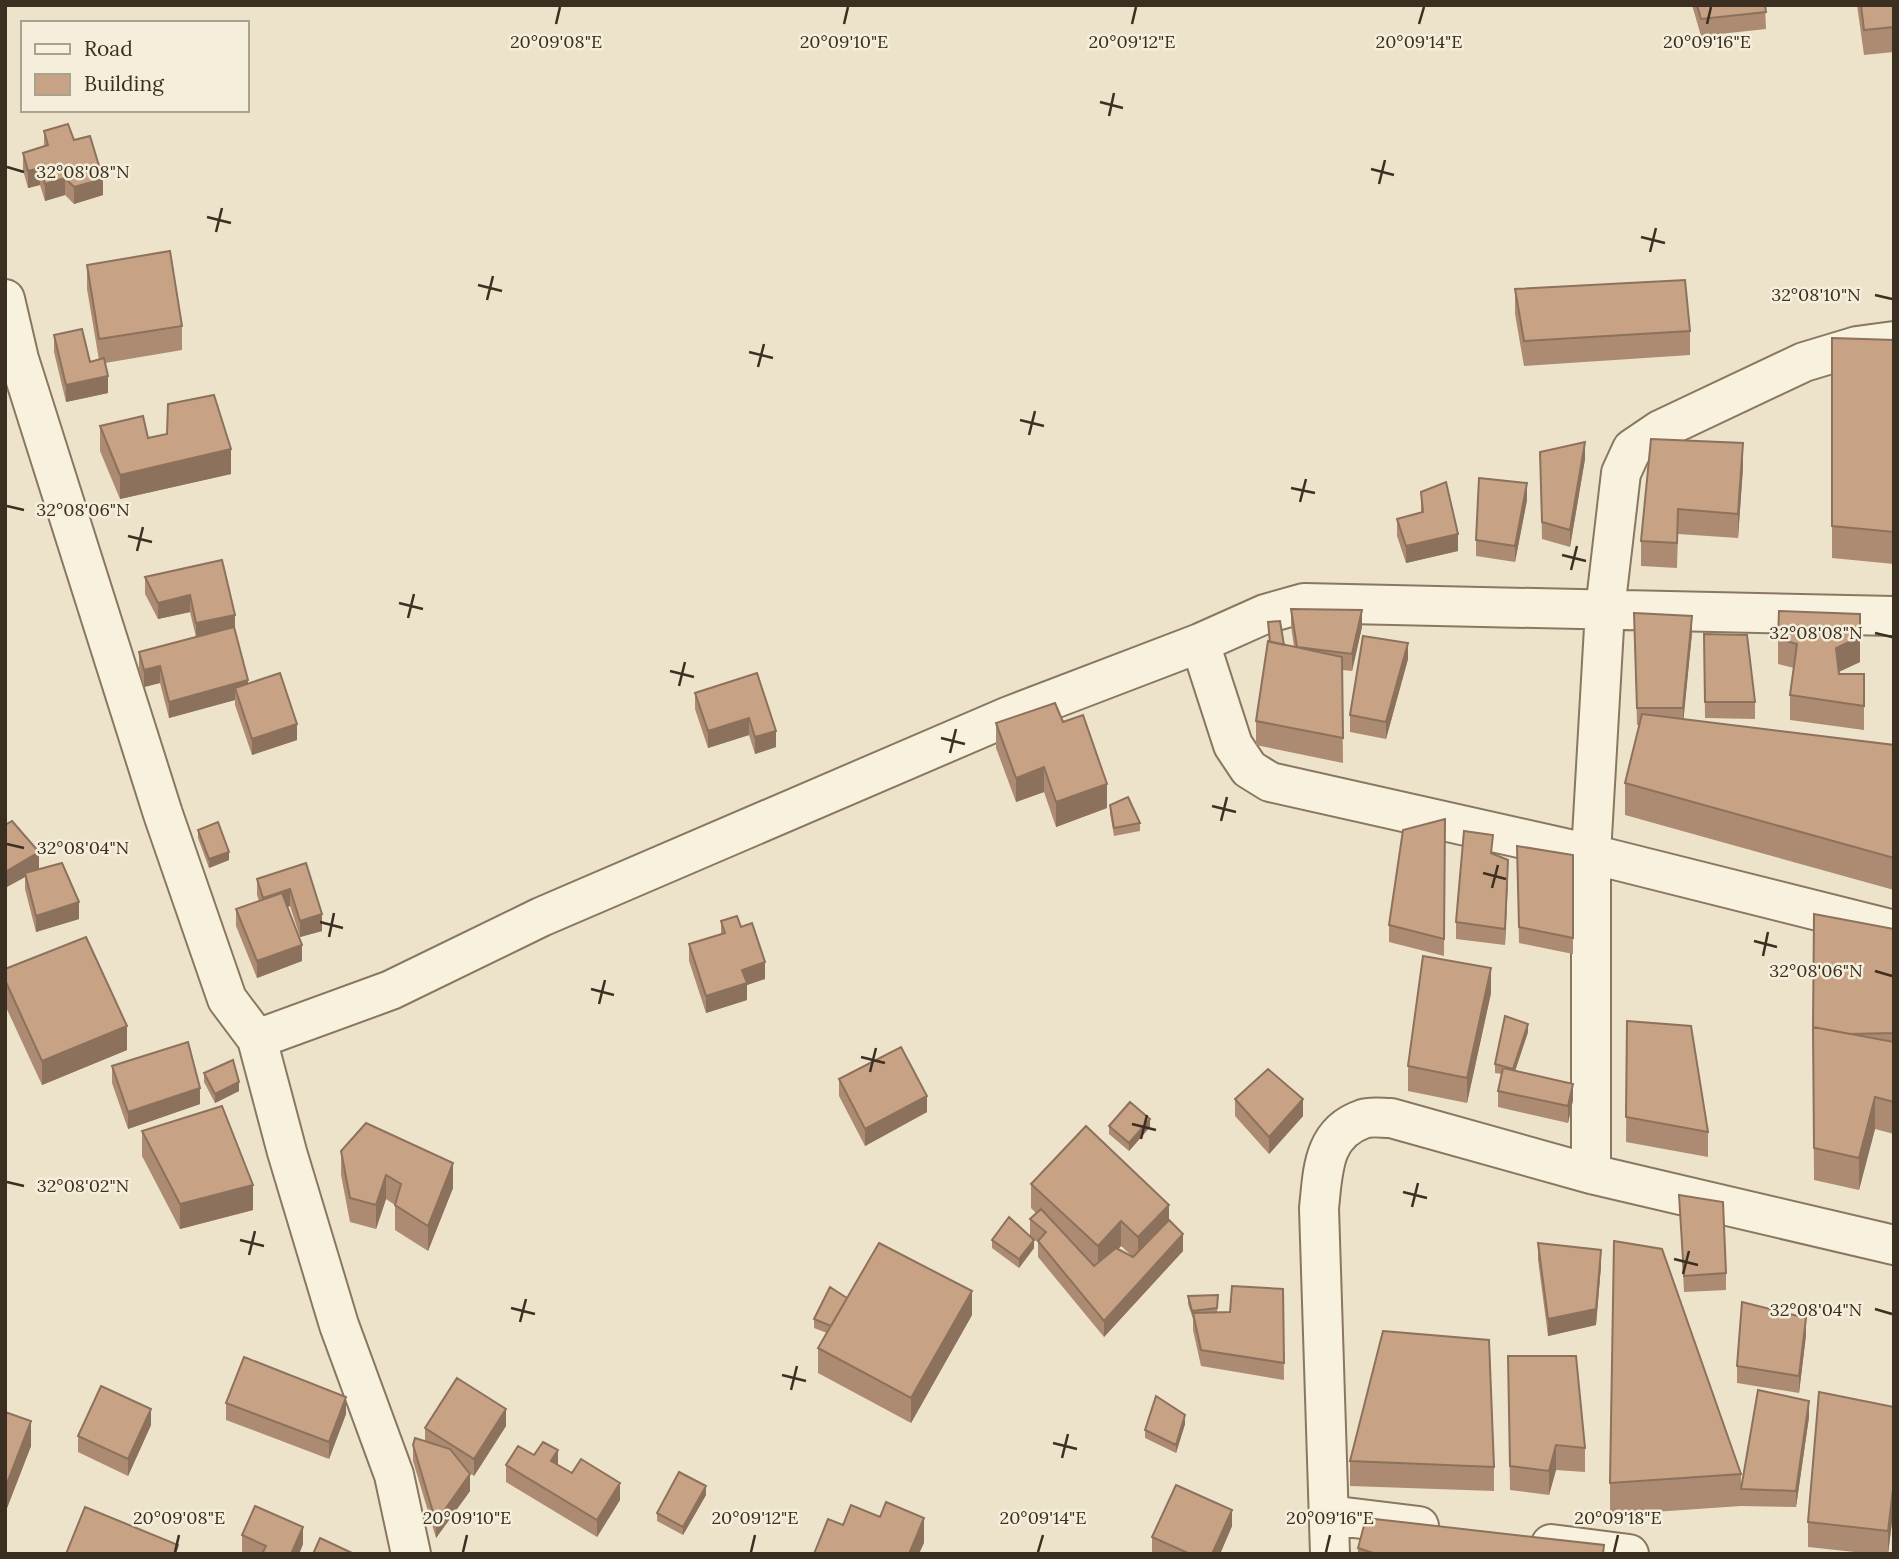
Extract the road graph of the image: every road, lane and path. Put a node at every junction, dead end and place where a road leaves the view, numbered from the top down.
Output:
1 (5, 299) edge
2 (1894, 341) edge
3 (1605, 610) junction
4 (1894, 616) edge
5 (1200, 643) junction
6 (1591, 854) junction
7 (1894, 930) edge
8 (257, 1039) junction
9 (1591, 1174) junction
10 (1894, 1245) edge
11 (1329, 1514) junction
12 (1452, 1531) edge
13 (1520, 1539) edge
14 (411, 1554) edge
15 (1331, 1554) edge
16 (1629, 1554) edge

1 - 8 street
2 - 3 street
3 - 4 street
3 - 5 street
3 - 6 street
5 - 6 street
5 - 8 street
6 - 7 street
6 - 9 street
8 - 14 street
9 - 10 street
9 - 11 street
11 - 12 street
11 - 15 street
13 - 16 street

